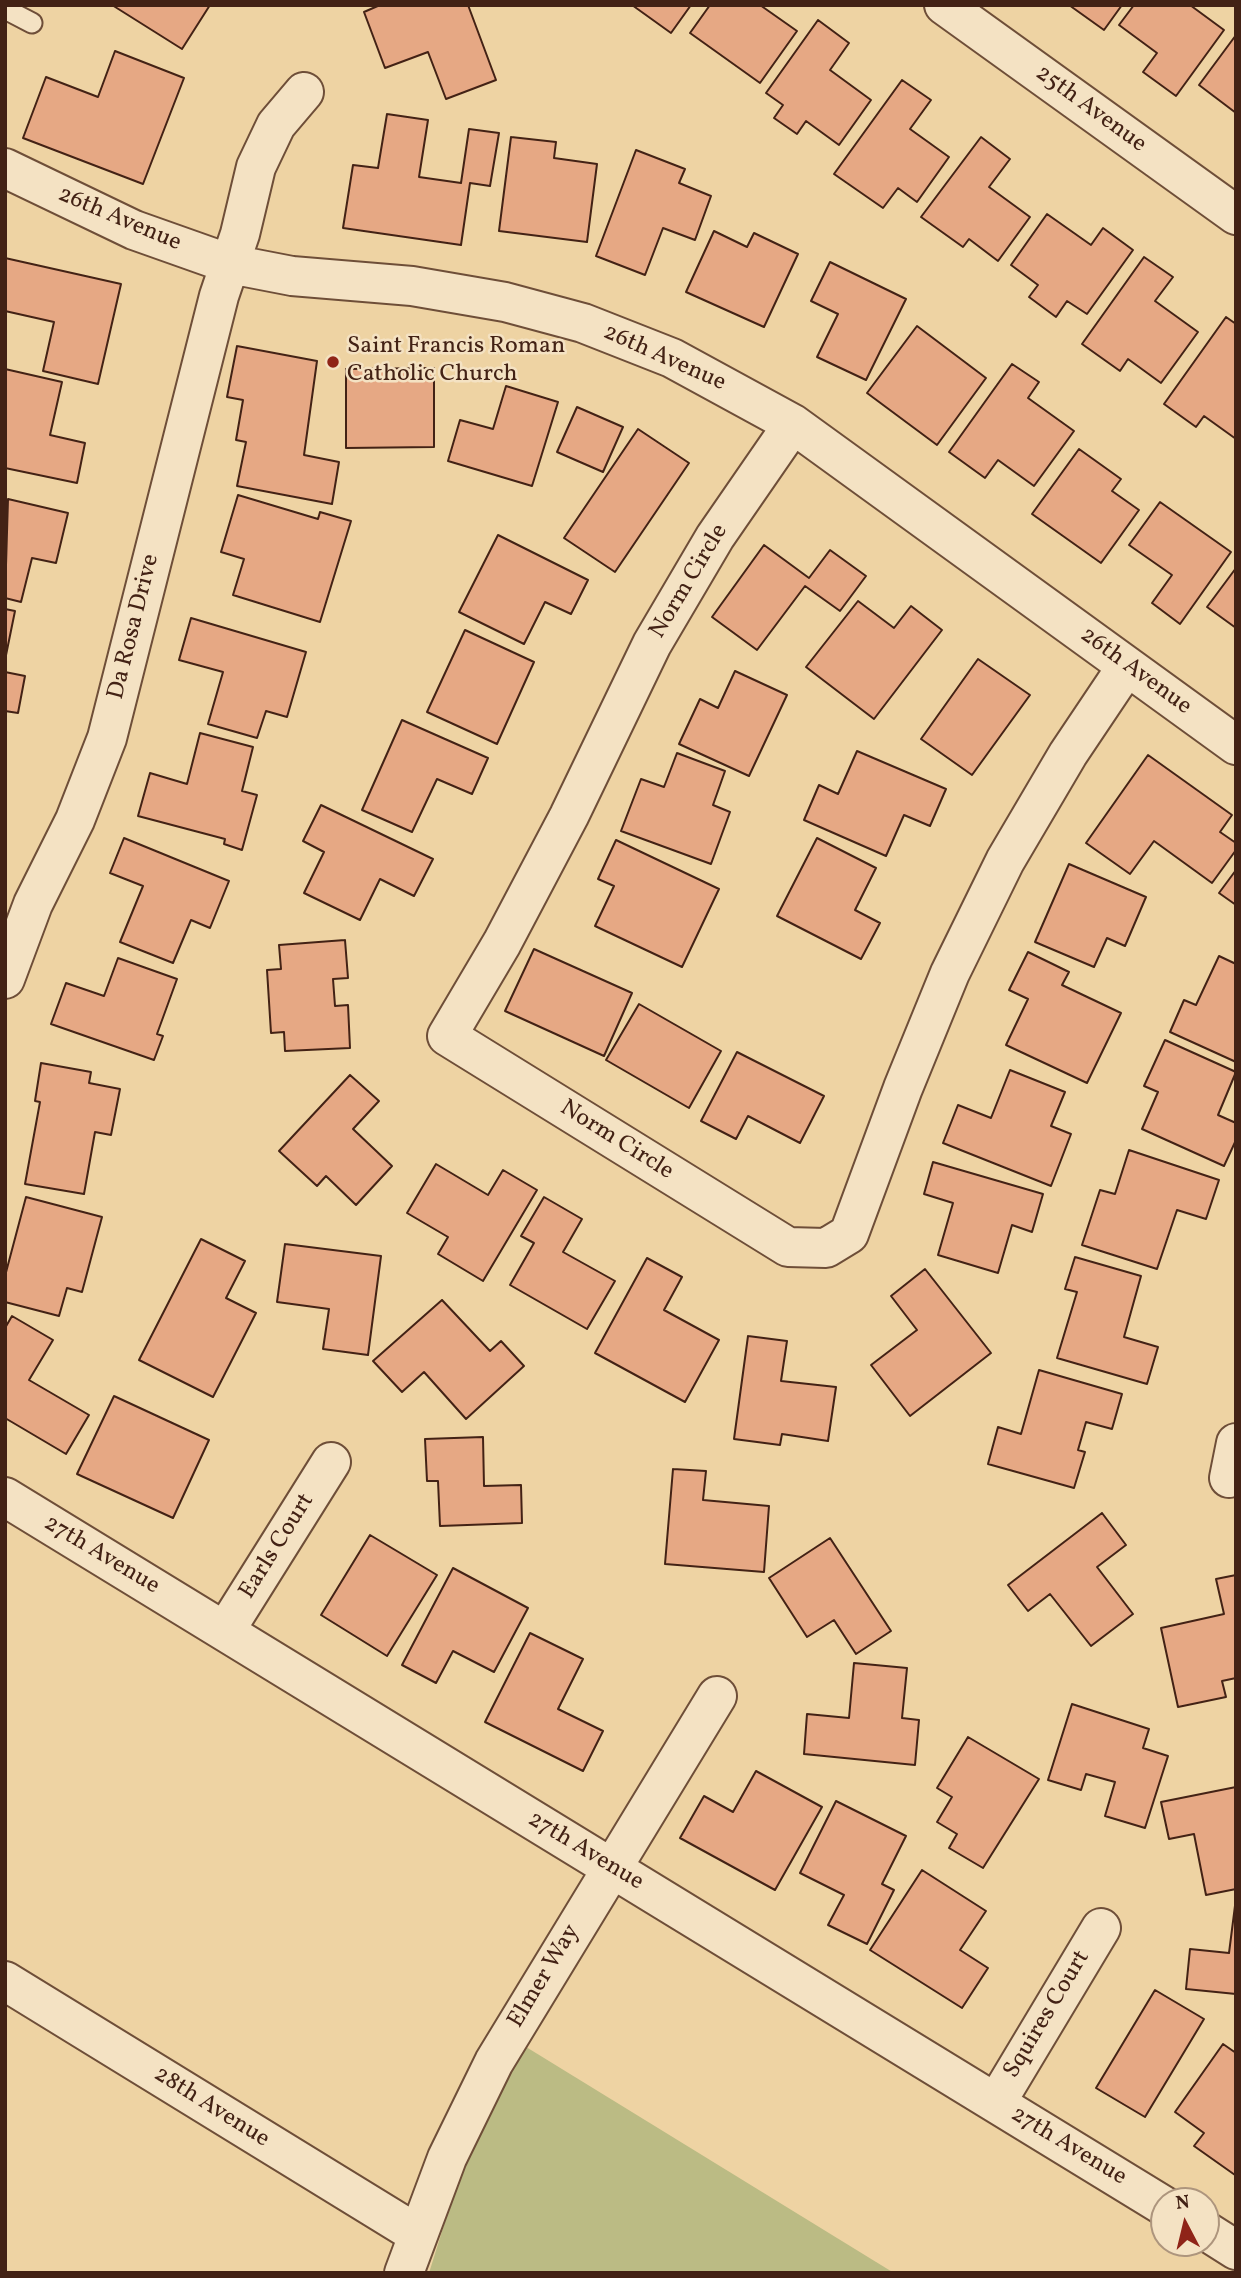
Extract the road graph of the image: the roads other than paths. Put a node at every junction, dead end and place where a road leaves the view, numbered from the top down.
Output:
1 (944, 5) edge
2 (5, 9) edge
3 (32, 23) dead end
4 (304, 92) dead end
5 (5, 168) edge
6 (1236, 215) edge
7 (230, 264) junction
8 (793, 424) junction
9 (1127, 666) junction
10 (1236, 745) edge
11 (5, 979) edge
12 (331, 1462) dead end
13 (5, 1497) edge
14 (225, 1631) junction
15 (717, 1696) dead end
16 (611, 1868) junction
17 (1101, 1928) dead end
18 (5, 1981) edge
19 (996, 2103) junction
20 (1150, 2197) edge
21 (417, 2234) junction
22 (1220, 2239) edge
23 (1236, 2249) edge
24 (404, 2273) edge

1 - 6 street, 25th Avenue
2 - 3 lane
4 - 7 street, Da Rosa Drive
5 - 7 street, 26th Avenue
7 - 8 street, 26th Avenue
7 - 11 street, Da Rosa Drive
8 - 9 street, 26th Avenue
8 - 9 street, Norm Circle
9 - 10 street, 26th Avenue
12 - 14 street, Earls Court
13 - 14 street, 27th Avenue
14 - 16 street, 27th Avenue
15 - 16 street, Elmer Way
16 - 19 street, 27th Avenue
16 - 21 street, Elmer Way
17 - 19 street, Squires Court
18 - 21 street, 28th Avenue
19 - 20 street, 27th Avenue
21 - 24 street, Elmer Way
22 - 23 street

